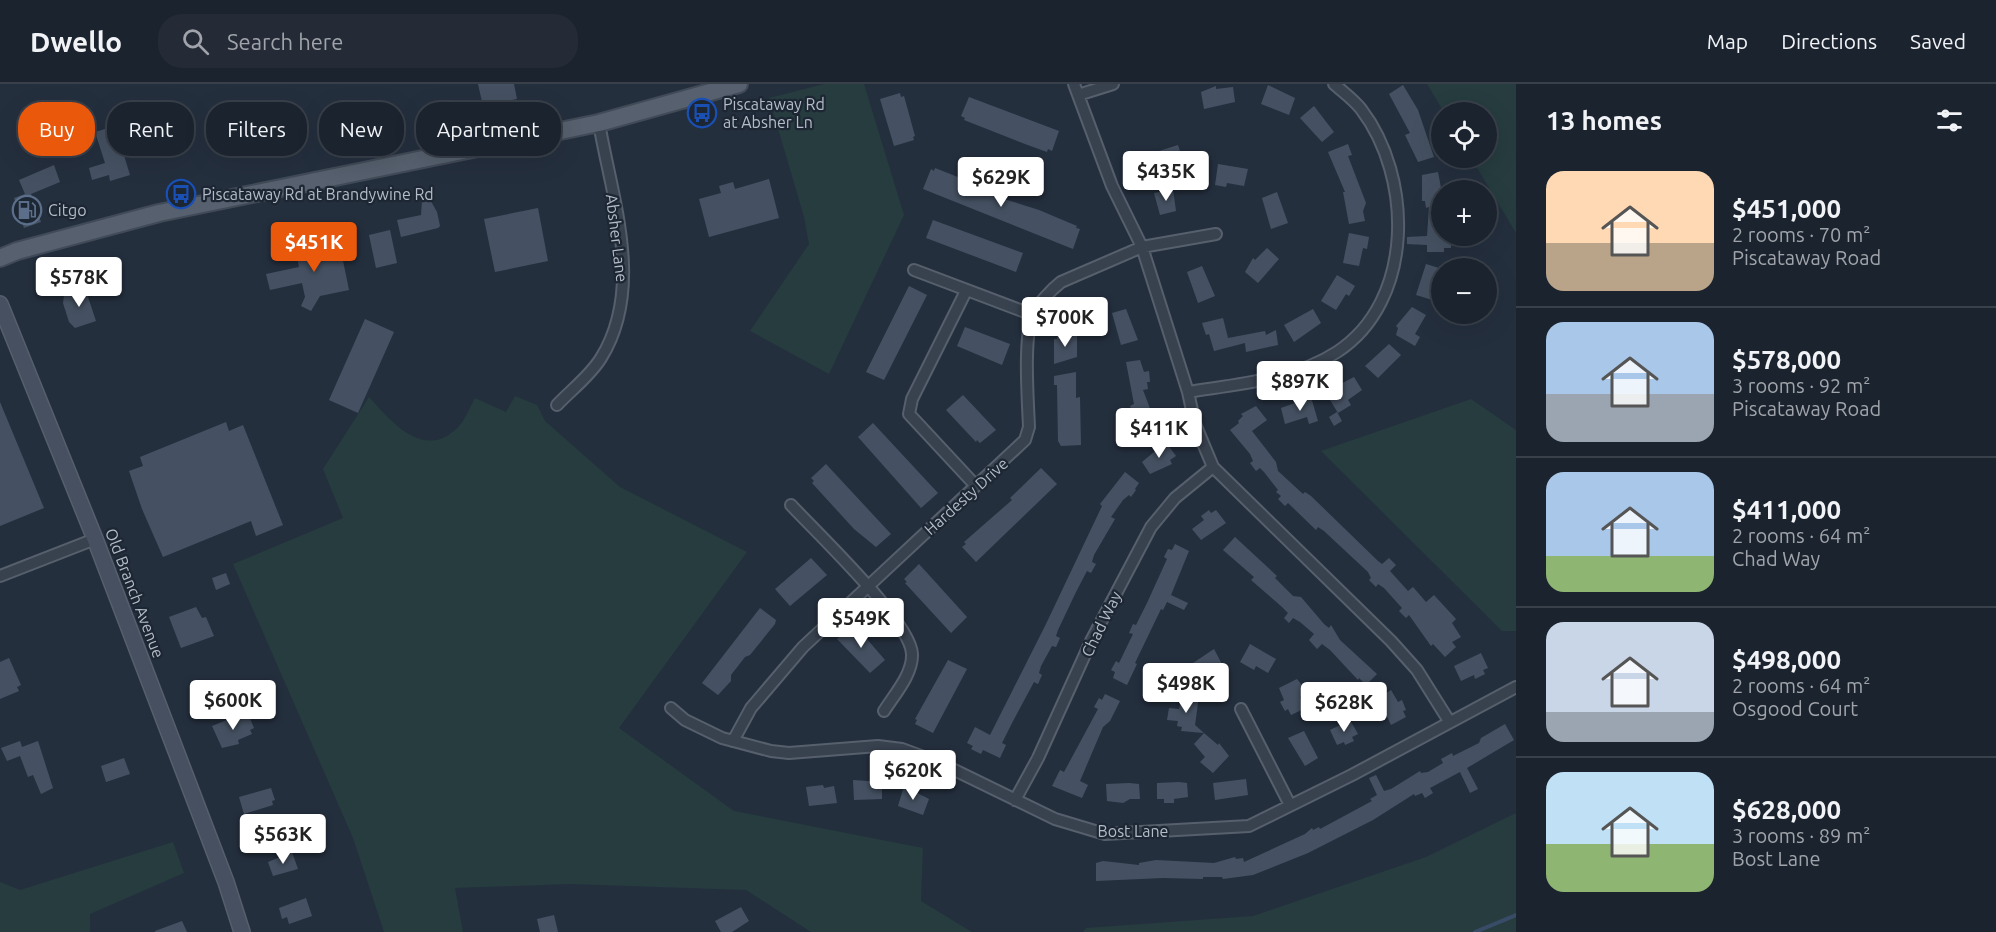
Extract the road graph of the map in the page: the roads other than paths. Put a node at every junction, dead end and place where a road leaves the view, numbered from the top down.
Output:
1 (739, 84) edge
2 (1113, 84) edge
3 (1334, 84) edge
4 (1076, 89) edge
5 (599, 123) junction
6 (1216, 234) dead end
7 (1142, 247) junction
8 (0, 258) edge
9 (914, 270) dead end
10 (966, 291) junction
11 (0, 304) edge
12 (1033, 315) junction
13 (1188, 392) junction
14 (557, 405) dead end
15 (1213, 467) junction
16 (976, 486) junction
17 (791, 505) dead end
18 (95, 539) junction
19 (0, 576) edge
20 (868, 587) junction
21 (1516, 687) edge
22 (670, 708) dead end
23 (1241, 709) dead end
24 (884, 711) dead end
25 (1449, 721) junction
26 (733, 741) junction
27 (1015, 800) junction
28 (1290, 805) junction
29 (242, 932) edge

1 - 5 main road
2 - 4 street
3 - 13 street
4 - 7 street
5 - 8 main road
5 - 14 street, Absher Lane
6 - 7 street
7 - 12 street
7 - 13 street
9 - 10 street
10 - 12 street
10 - 16 street
11 - 18 main road, Old Branch Avenue
12 - 16 street, Hardesty Drive
13 - 15 street
15 - 25 street
15 - 27 street, Chad Way
16 - 20 street, Hardesty Drive
17 - 20 street
18 - 19 street
18 - 29 main road, Old Branch Avenue
20 - 24 street
20 - 26 street, Hardesty Drive
21 - 25 street, Bost Lane
22 - 26 street, Bost Lane
23 - 28 street
25 - 28 street, Bost Lane
26 - 27 street, Bost Lane
27 - 28 street, Bost Lane

